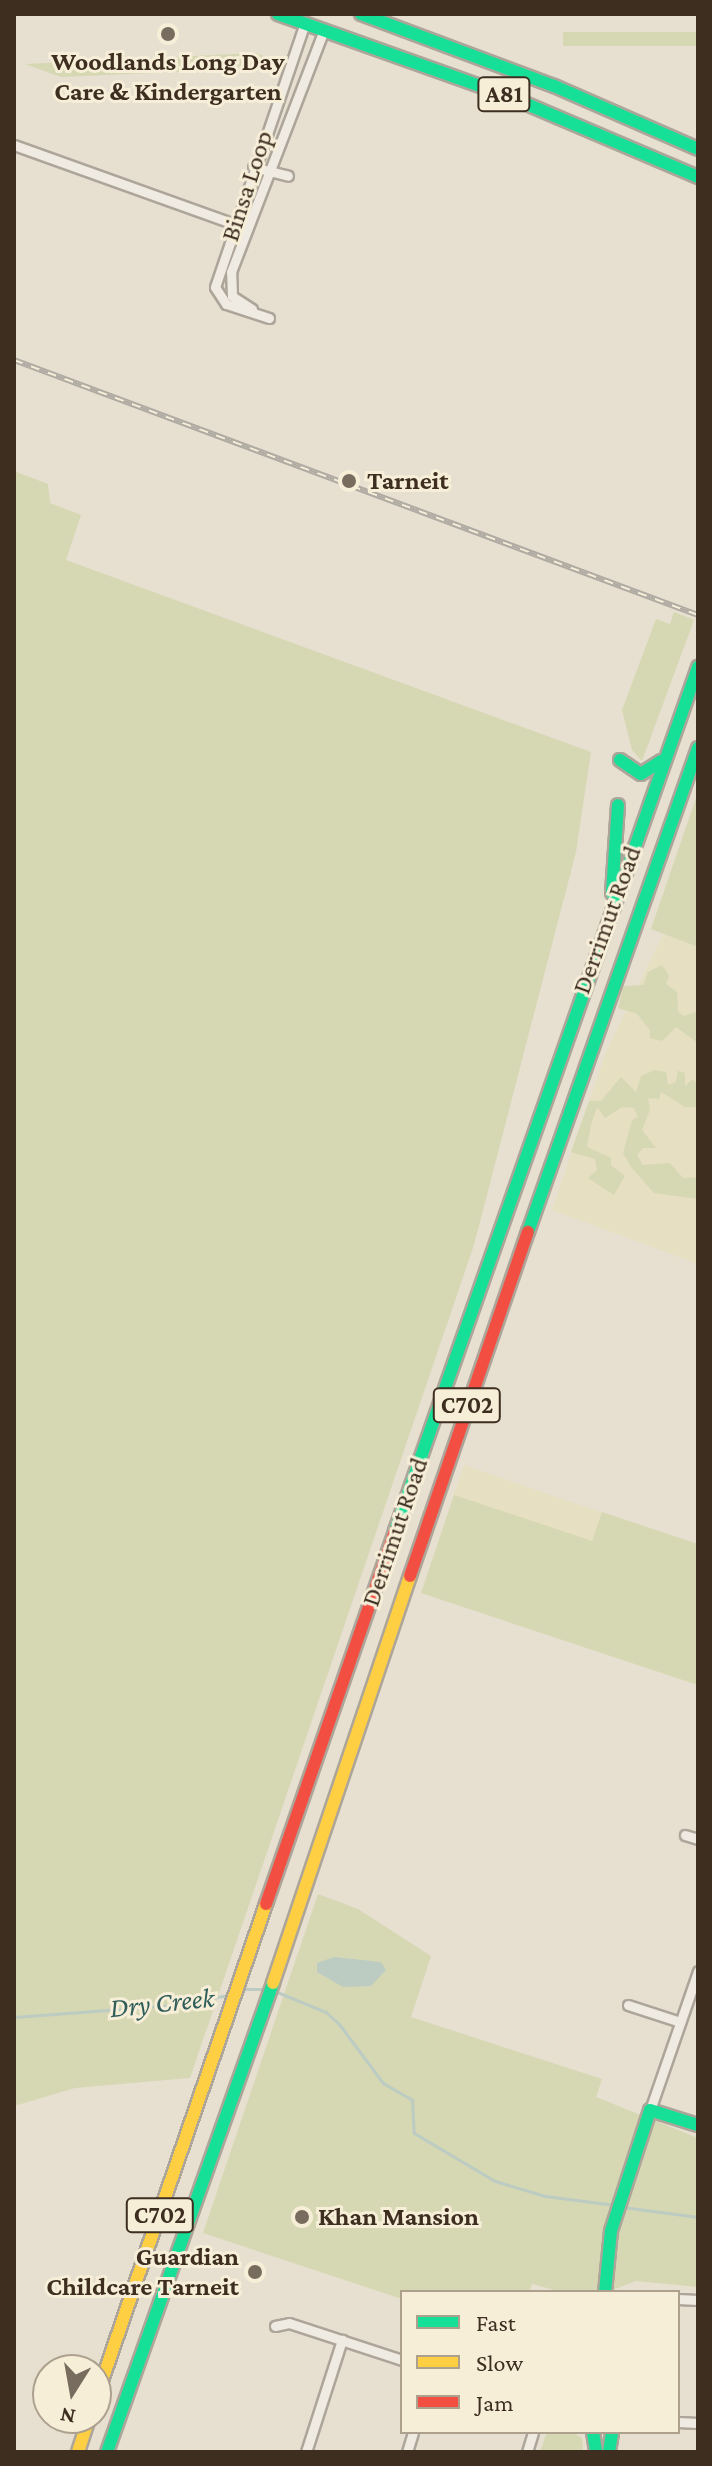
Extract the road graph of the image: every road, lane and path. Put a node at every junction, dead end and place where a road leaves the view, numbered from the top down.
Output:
1 (278, 14) edge
2 (330, 14) edge
3 (361, 14) edge
4 (307, 19) edge
5 (324, 30) junction
6 (14, 145) edge
7 (698, 149) edge
8 (253, 167) junction
9 (272, 170) junction
10 (288, 176) dead end
11 (698, 177) edge
12 (234, 224) junction
13 (246, 228) junction
14 (698, 667) edge
15 (698, 748) edge
16 (667, 751) junction
17 (620, 760) dead end
18 (618, 805) dead end
19 (647, 812) junction
20 (641, 826) junction
21 (670, 831) junction
22 (612, 906) junction
23 (685, 1835) dead end
24 (698, 1839) edge
25 (698, 1971) edge
26 (628, 2005) dead end
27 (680, 2022) junction
28 (650, 2110) junction
29 (698, 2125) edge
30 (605, 2290) edge
31 (275, 2326) dead end
32 (342, 2340) junction
33 (111, 2354) edge
34 (400, 2359) edge
35 (115, 2426) junction
36 (107, 2452) edge
37 (118, 2452) edge
38 (306, 2452) edge

1 - 4 main road, A81
2 - 5 main road
3 - 7 main road, A81
4 - 5 main road, A81
4 - 8 street, Binsa Loop
5 - 9 street
5 - 11 main road, A81
6 - 12 street
8 - 9 street
8 - 12 street, Binsa Loop
9 - 10 street
9 - 13 street
12 - 13 street
12 - 13 street, Binsa Loop
14 - 16 main road, Derrimut Road / C702
15 - 21 main road, Derrimut Road / C702
16 - 17 main road
16 - 19 main road, Derrimut Road / C702
18 - 22 main road
19 - 20 main road, Derrimut Road / C702
19 - 21 main road
20 - 21 main road
20 - 22 main road, Derrimut Road / C702
21 - 35 main road, Derrimut Road / C702
22 - 33 main road, Derrimut Road / C702
23 - 24 street
25 - 27 street
26 - 27 street
27 - 28 street
28 - 29 main road
28 - 30 main road
31 - 32 street
32 - 34 street
32 - 38 street
35 - 36 main road, Derrimut Road / C702
35 - 37 main road

